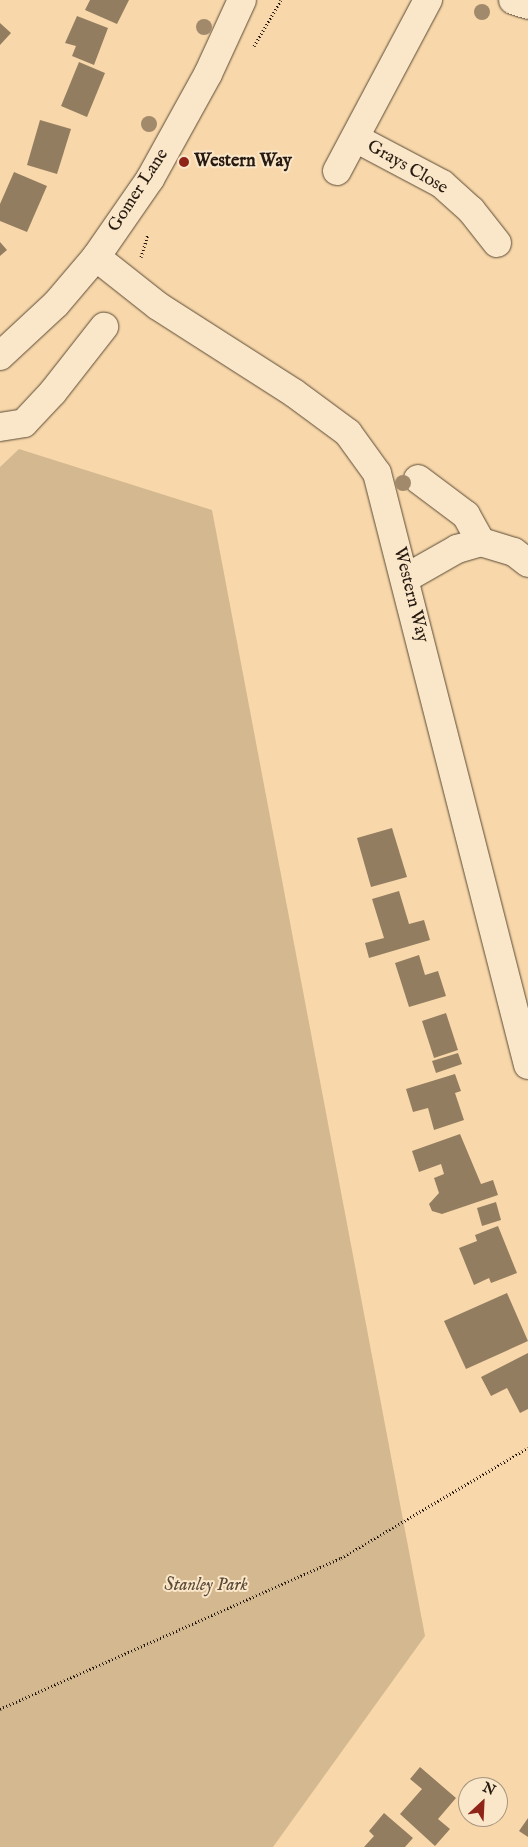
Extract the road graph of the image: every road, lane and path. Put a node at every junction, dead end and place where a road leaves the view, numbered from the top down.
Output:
1 (242, 0) edge
2 (428, 0) edge
3 (513, 0) edge
4 (528, 5) edge
5 (356, 139) junction
6 (337, 171) dead end
7 (496, 243) dead end
8 (96, 257) junction
9 (104, 327) dead end
10 (0, 356) edge
11 (0, 427) edge
12 (418, 479) dead end
13 (481, 542) junction
14 (528, 563) edge
15 (406, 578) junction
16 (528, 1064) edge
17 (528, 1448) edge
18 (0, 1709) edge

1 - 8 street, Gomer Lane
2 - 5 street, Grays Close
3 - 4 street
5 - 6 street, Grays Close
5 - 7 street, Grays Close
8 - 10 street, Gomer Lane
8 - 15 street, Western Way
9 - 11 street
12 - 13 street
13 - 14 street
13 - 15 street
15 - 16 street, Western Way
17 - 18 path

